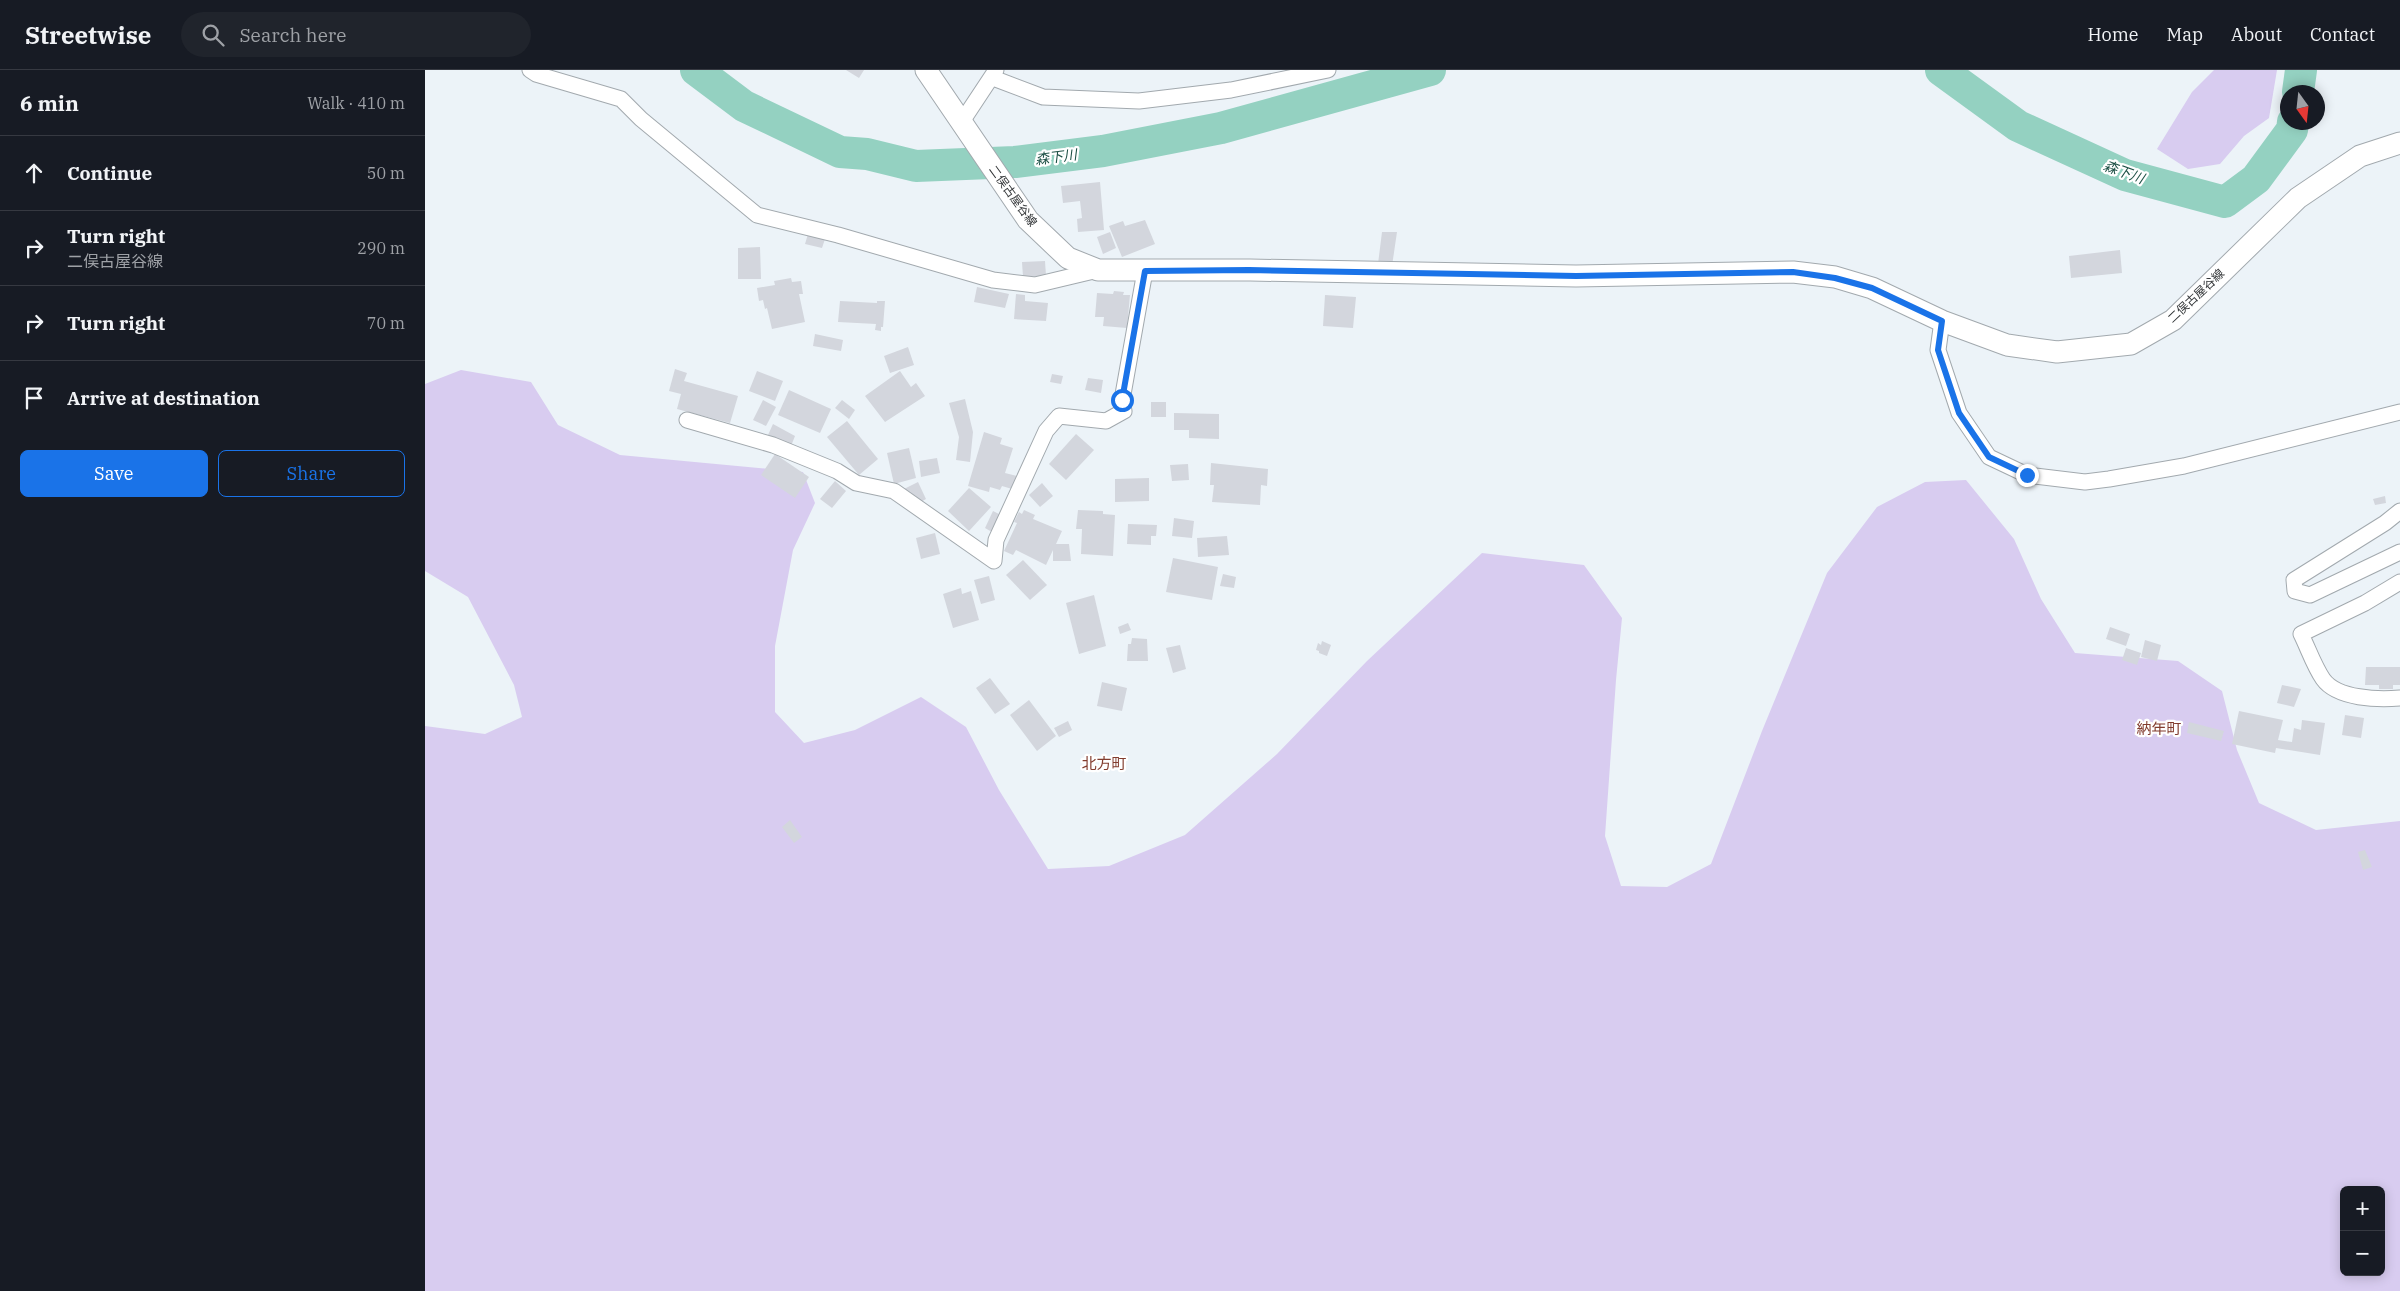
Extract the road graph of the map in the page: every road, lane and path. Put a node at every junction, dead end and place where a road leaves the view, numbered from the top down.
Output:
1 (530, 70) edge
2 (926, 70) edge
3 (1328, 70) edge
4 (994, 74) edge
5 (961, 123) junction
6 (2400, 143) edge
7 (1098, 270) junction
8 (1145, 271) junction
9 (1942, 321) junction
10 (2400, 412) edge
11 (687, 420) dead end
12 (2400, 511) edge
13 (2400, 552) edge
14 (2400, 582) edge
15 (2400, 698) edge

1 - 7 street
2 - 5 main road, 二俣古屋谷線
3 - 4 street
4 - 5 street
5 - 7 main road, 二俣古屋谷線
6 - 9 main road, 二俣古屋谷線
7 - 8 main road, 二俣古屋谷線
8 - 9 main road, 二俣古屋谷線
8 - 11 street
9 - 10 street
12 - 13 street
14 - 15 street

